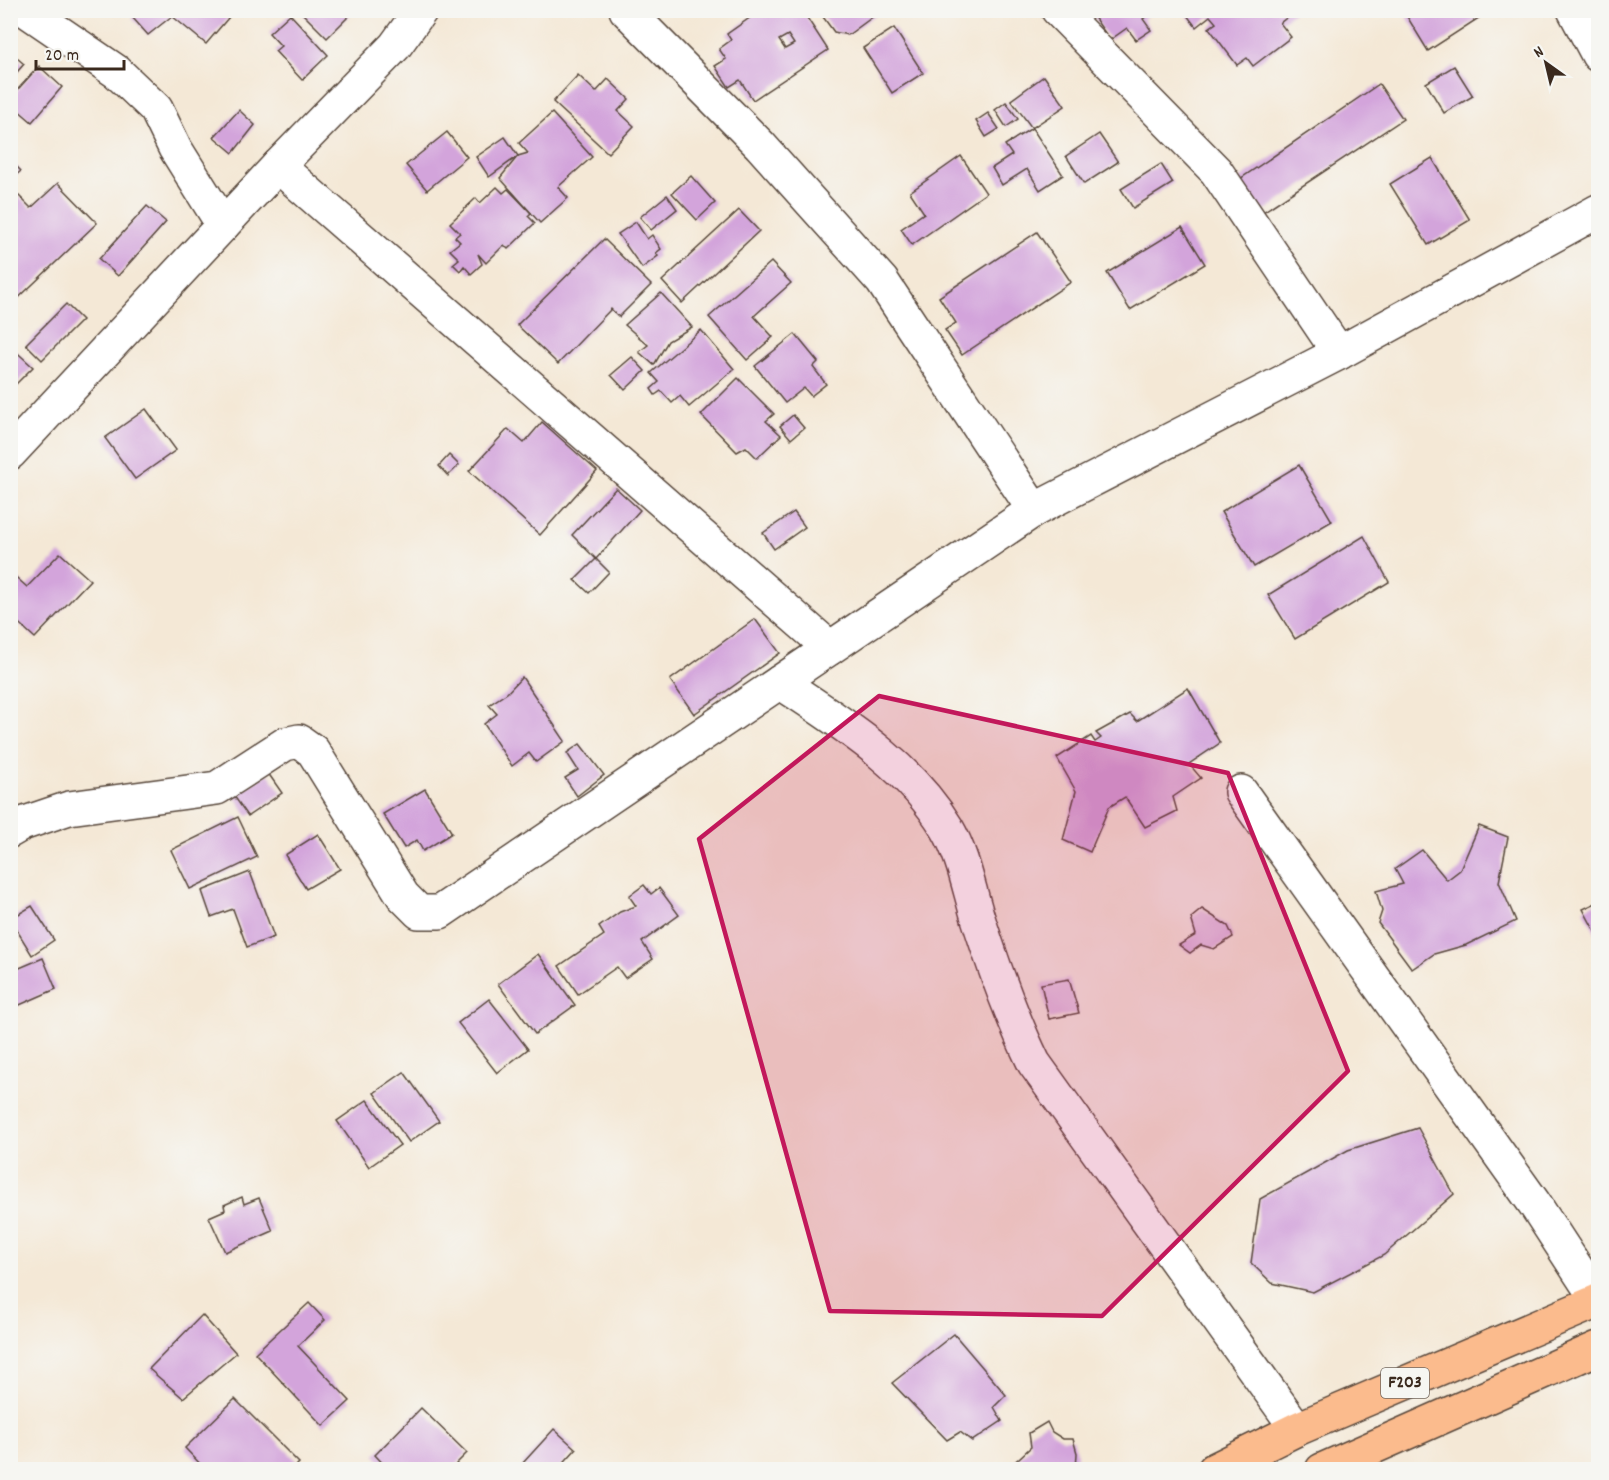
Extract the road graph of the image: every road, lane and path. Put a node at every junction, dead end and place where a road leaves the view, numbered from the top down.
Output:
1 (26, 10) edge
2 (421, 10) edge
3 (626, 10) edge
4 (1058, 10) edge
5 (1574, 10) edge
6 (1599, 55) edge
7 (278, 166) junction
8 (1599, 211) edge
9 (223, 225) junction
10 (1340, 353) junction
11 (10, 453) edge
12 (1034, 510) junction
13 (830, 648) junction
14 (780, 682) junction
15 (1241, 792) dead end
16 (10, 831) edge
17 (1599, 1301) edge
18 (1599, 1348) edge
19 (1297, 1429) junction
20 (1214, 1470) edge
21 (1322, 1470) edge

1 - 9 street
2 - 7 street
3 - 12 street
4 - 10 street
5 - 6 street
7 - 9 street
7 - 13 street
8 - 10 street
9 - 11 street
10 - 12 street
12 - 13 street
13 - 14 street
14 - 16 street
14 - 19 street
15 - 17 street
17 - 19 main road, F203
18 - 21 main road, F203
19 - 20 main road, F203

